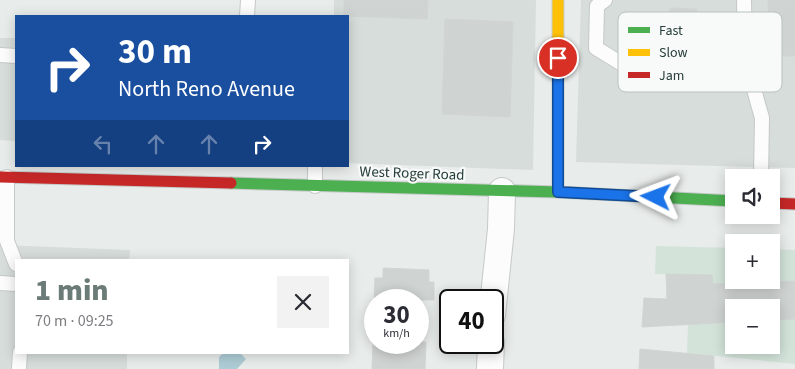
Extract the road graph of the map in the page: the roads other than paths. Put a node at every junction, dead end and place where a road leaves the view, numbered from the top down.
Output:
1 (248, 0) edge
2 (558, 0) edge
3 (605, 0) edge
4 (247, 15) edge
5 (0, 55) edge
6 (15, 56) edge
7 (618, 61) edge
8 (755, 92) edge
9 (113, 167) edge
10 (315, 167) edge
11 (761, 169) edge
12 (28, 172) edge
13 (3, 177) edge
14 (113, 181) junction
15 (315, 186) junction
16 (502, 191) junction
17 (558, 192) junction
18 (725, 201) edge
19 (780, 203) edge
20 (795, 204) edge
21 (15, 261) edge
22 (0, 283) edge
23 (15, 284) edge
24 (495, 289) edge
25 (20, 354) edge
26 (491, 354) edge
27 (19, 369) edge
28 (490, 369) edge

1 - 4 lane
2 - 17 street
3 - 7 lane
5 - 6 lane
8 - 11 lane
9 - 14 lane
10 - 15 lane
12 - 13 street, West Roger Road
12 - 14 street, West Roger Road
13 - 21 lane
14 - 15 street, West Roger Road
15 - 16 street, West Roger Road
16 - 17 street, West Roger Road
16 - 24 street
17 - 18 street, West Roger Road
19 - 20 street
22 - 23 lane
25 - 27 lane
26 - 28 street

